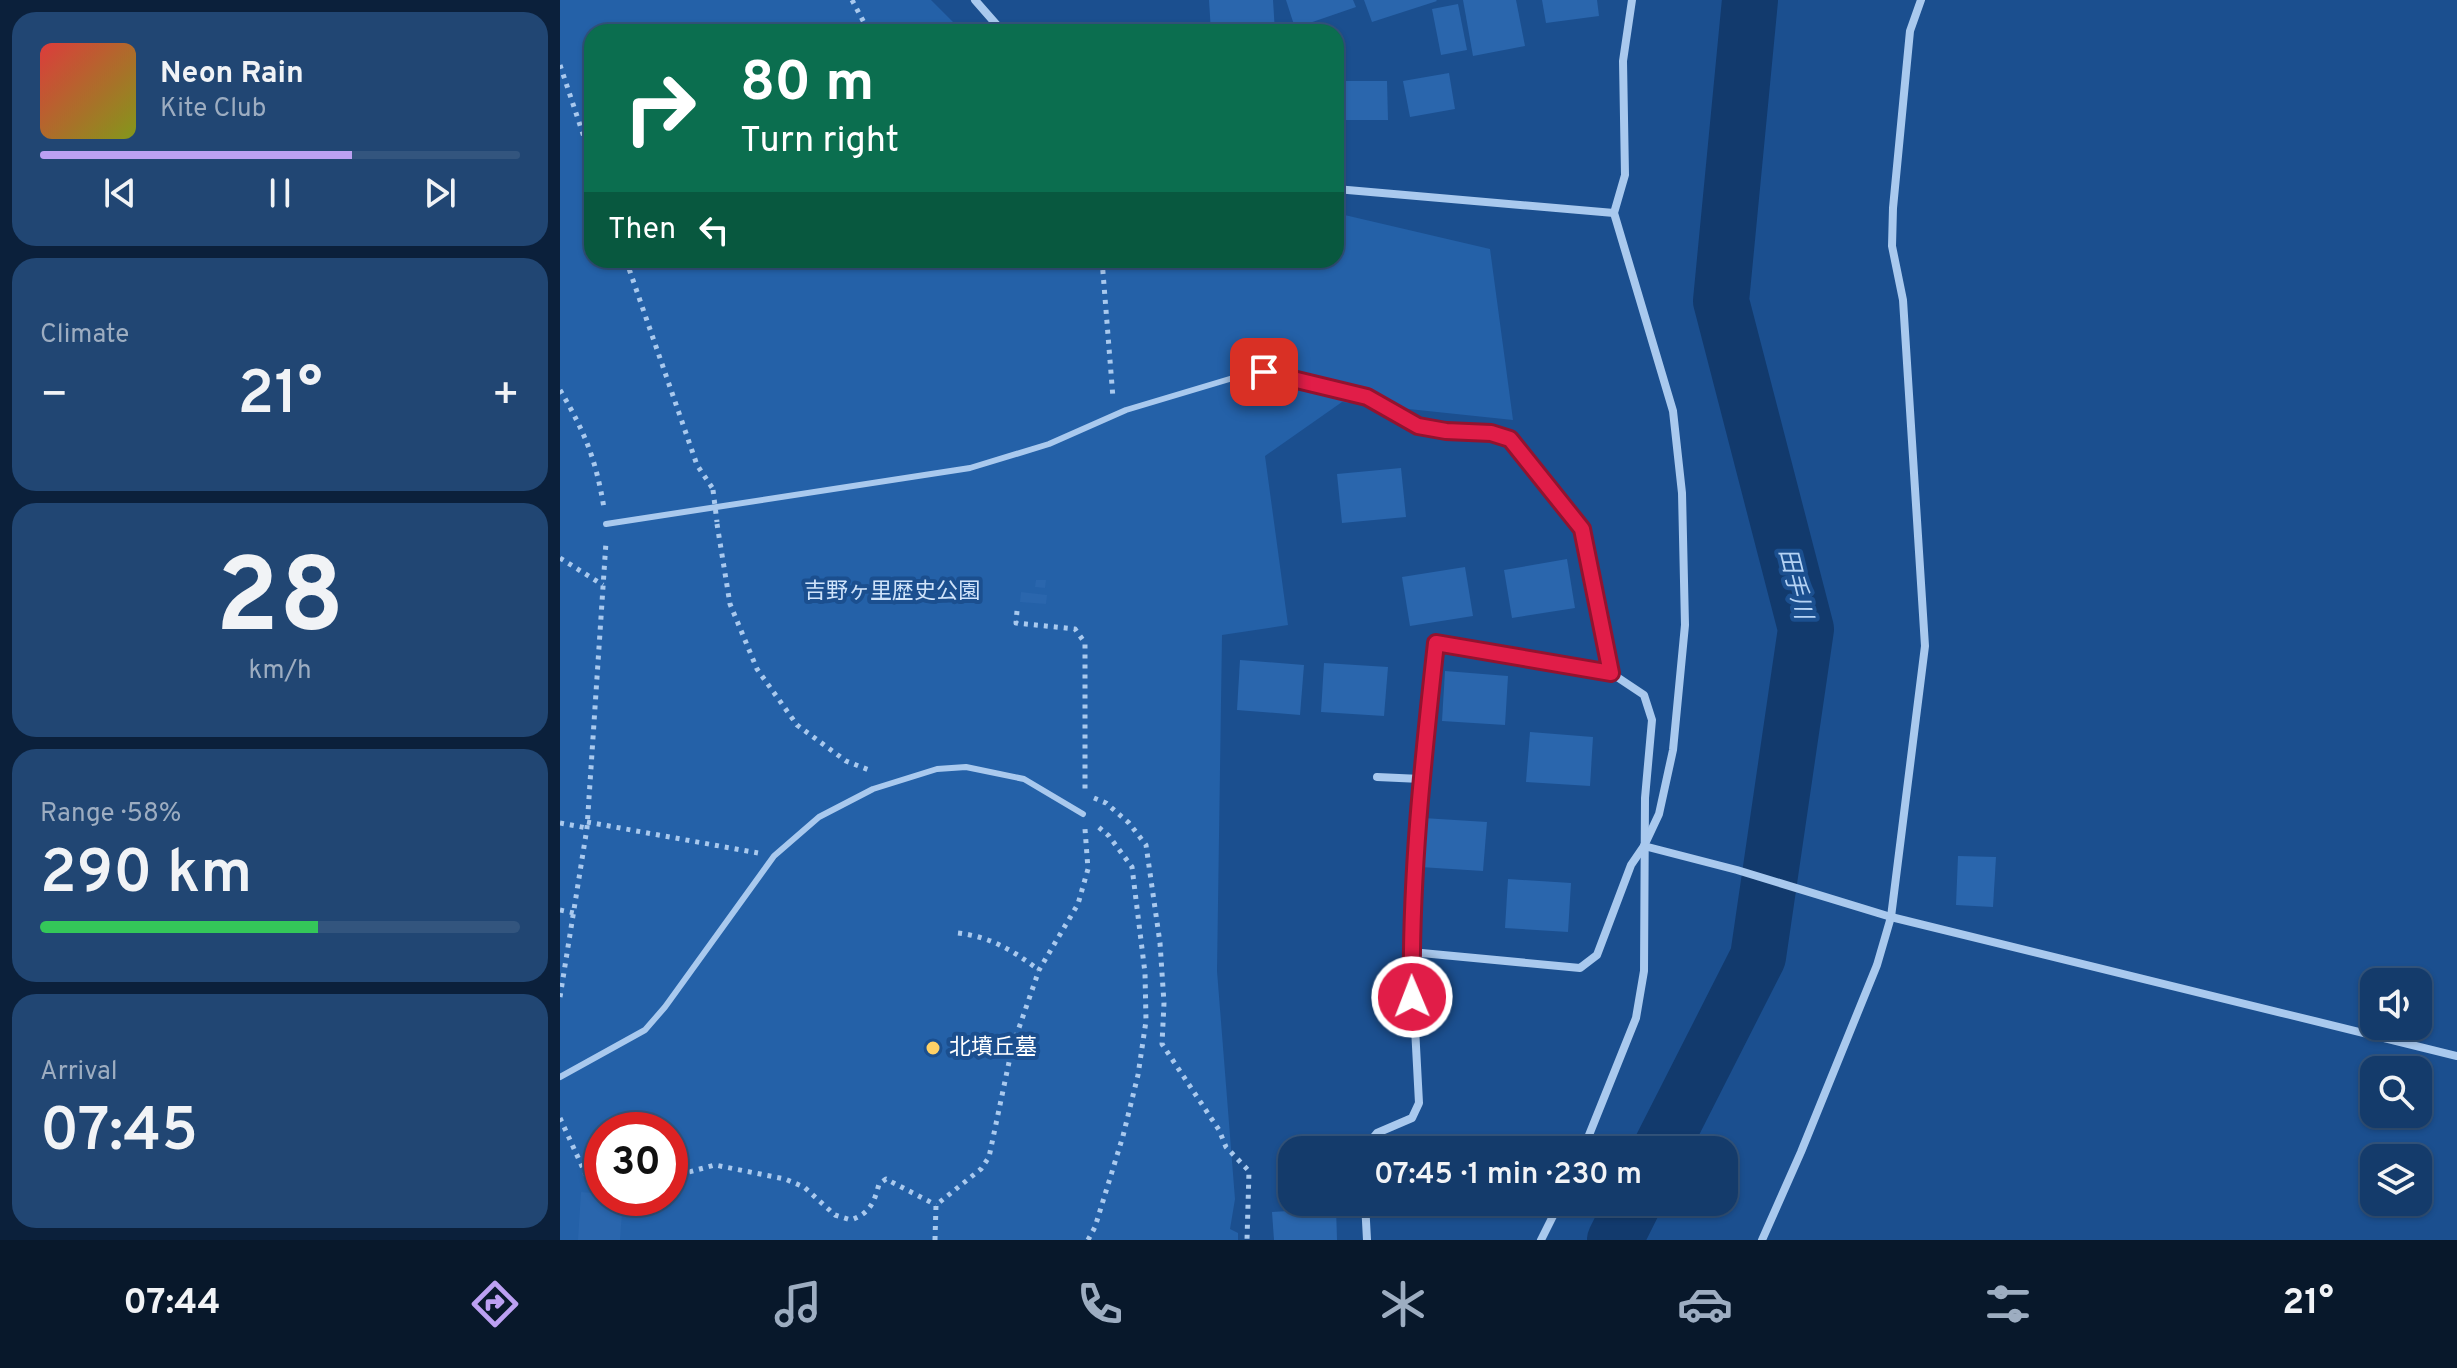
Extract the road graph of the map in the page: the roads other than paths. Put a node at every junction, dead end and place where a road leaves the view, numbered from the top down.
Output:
1 (975, 0) edge
2 (1632, 0) edge
3 (1921, 0) edge
4 (996, 24) edge
5 (1344, 190) edge
6 (1614, 213) junction
7 (606, 524) road end
8 (1611, 673) junction
9 (1377, 777) dead end
10 (1421, 779) junction
11 (1083, 814) road end
12 (1644, 846) junction
13 (1891, 917) junction
14 (1411, 952) junction
15 (2457, 1056) edge
16 (560, 1077) edge
17 (1375, 1136) edge
18 (1589, 1136) edge
19 (1366, 1216) edge
20 (1553, 1216) edge
21 (1367, 1240) edge
22 (1541, 1240) edge
23 (1762, 1240) edge

1 - 4 street
2 - 6 street
3 - 13 street
5 - 6 street
6 - 12 street
7 - 8 lane
8 - 10 street
8 - 12 street
9 - 10 street
10 - 14 street
11 - 16 lane
12 - 13 street
12 - 14 street
12 - 18 street
13 - 15 street
13 - 23 street
14 - 17 street
19 - 21 street
20 - 22 street

